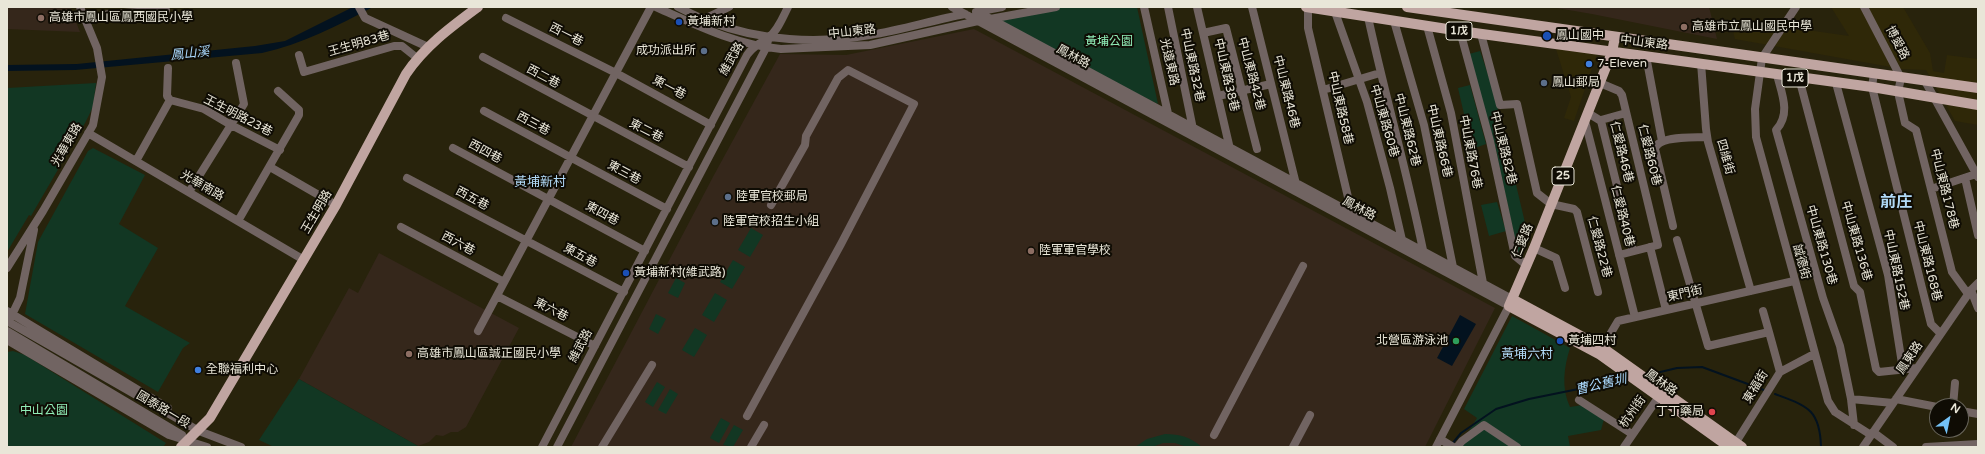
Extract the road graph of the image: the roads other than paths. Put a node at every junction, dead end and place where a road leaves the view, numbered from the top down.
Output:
1 (80, 7) edge
2 (359, 7) edge
3 (478, 7) edge
4 (651, 7) edge
5 (656, 7) edge
6 (678, 7) edge
7 (729, 7) edge
8 (788, 7) edge
9 (952, 7) edge
10 (1002, 7) edge
11 (1056, 7) edge
12 (1144, 7) edge
13 (1168, 7) edge
14 (1197, 7) edge
15 (1252, 7) edge
16 (1307, 7) edge
17 (1407, 7) edge
18 (1796, 7) edge
19 (1864, 7) edge
20 (166, 10) dead end
21 (978, 12) junction
22 (1335, 12) junction
23 (964, 14) junction
24 (1368, 17) junction
25 (506, 18) dead end
26 (704, 19) junction
27 (991, 19) junction
28 (86, 20) junction
29 (977, 21) junction
30 (1394, 21) junction
31 (1427, 26) junction
32 (1460, 32) junction
33 (1203, 33) junction
34 (1480, 34) junction
35 (769, 37) junction
36 (1615, 37) junction
37 (754, 45) junction
38 (428, 47) junction
39 (766, 48) junction
40 (1612, 52) junction
41 (299, 55) dead end
42 (1646, 56) junction
43 (483, 57) dead end
44 (417, 58) junction
45 (1762, 58) junction
46 (236, 63) dead end
47 (1701, 63) junction
48 (168, 68) dead end
49 (1759, 72) junction
50 (616, 73) junction
51 (1380, 73) junction
52 (1874, 73) junction
53 (1777, 75) junction
54 (1799, 78) junction
55 (1901, 78) junction
56 (1359, 79) junction
57 (1925, 81) junction
58 (1600, 83) junction
59 (1836, 83) junction
60 (1271, 84) junction
61 (1872, 87) junction
62 (1978, 88) edge
63 (1323, 90) junction
64 (278, 91) dead end
65 (1243, 91) junction
66 (1898, 92) junction
67 (1218, 96) junction
68 (1934, 98) junction
69 (170, 100) junction
70 (1978, 105) edge
71 (484, 111) dead end
72 (1626, 113) junction
73 (592, 117) junction
74 (1586, 117) junction
75 (1169, 119) junction
76 (1601, 120) junction
77 (711, 124) junction
78 (230, 125) junction
79 (1193, 129) junction
80 (88, 133) junction
81 (1707, 137) junction
82 (1662, 141) junction
83 (453, 148) dead end
84 (1230, 149) junction
85 (1257, 149) dead end
86 (280, 150) junction
87 (570, 158) junction
88 (136, 161) junction
89 (270, 167) junction
90 (689, 167) junction
91 (1977, 176) edge
92 (407, 178) dead end
93 (1965, 178) junction
94 (1296, 184) junction
95 (1931, 189) junction
96 (189, 192) junction
97 (548, 200) junction
98 (771, 204) dead end
99 (1551, 204) junction
100 (336, 206) junction
101 (667, 209) junction
102 (43, 211) junction
103 (1352, 214) junction
104 (238, 220) junction
105 (1673, 226) dead end
106 (401, 227) dead end
107 (1978, 235) edge
108 (1402, 240) junction
109 (1677, 240) dead end
110 (526, 241) junction
111 (1650, 247) junction
112 (1534, 248) junction
113 (1423, 250) junction
114 (645, 251) junction
115 (1633, 251) junction
116 (1619, 255) junction
117 (304, 260) junction
118 (1303, 266) dead end
119 (1527, 266) junction
120 (1453, 267) junction
121 (7, 268) edge
122 (1794, 281) junction
123 (504, 282) junction
124 (1483, 283) junction
125 (1978, 283) edge
126 (1565, 288) dead end
127 (1751, 291) junction
128 (624, 292) junction
129 (1598, 292) dead end
130 (1969, 292) junction
131 (497, 296) junction
132 (1511, 302) junction
133 (1695, 304) junction
134 (1978, 308) edge
135 (1666, 310) junction
136 (1763, 311) dead end
137 (1635, 318) junction
138 (9, 319) edge
139 (7, 331) edge
140 (478, 331) dead end
141 (1769, 332) junction
142 (1940, 334) junction
143 (7, 340) edge
144 (595, 346) junction
145 (1601, 351) junction
146 (1814, 354) junction
147 (652, 365) dead end
148 (1917, 368) junction
149 (1903, 370) junction
150 (1780, 372) junction
151 (1956, 383) dead end
152 (1660, 394) junction
153 (1953, 398) edge
154 (1851, 399) junction
155 (1579, 400) dead end
156 (1895, 401) junction
157 (1929, 406) edge
158 (1310, 415) dead end
159 (747, 416) dead end
160 (764, 425) dead end
161 (1854, 425) junction
162 (199, 431) junction
163 (1632, 434) junction
164 (1872, 434) junction
165 (1214, 435) dead end
166 (1442, 440) junction
167 (1978, 444) edge
168 (185, 445) edge
169 (1737, 446) edge
170 (207, 447) edge
171 (241, 447) edge
172 (542, 447) edge
173 (557, 447) edge
174 (602, 447) edge
175 (751, 447) edge
176 (1293, 447) edge
177 (1436, 447) edge
178 (1453, 447) edge
179 (1457, 447) edge
180 (1517, 447) edge
181 (1624, 447) edge
182 (1863, 447) edge
183 (1893, 447) edge
184 (1926, 447) edge

1 - 28 street
2 - 38 street
3 - 38 main road, 王生明路
4 - 50 street
5 - 37 street, 中山東路
6 - 26 street, 中山東路
7 - 26 street
8 - 35 street
9 - 23 street, 鳳林路
10 - 21 street, 中山東路
11 - 27 street, 中山東路
12 - 75 street, 光遠東路
13 - 79 street, 中山東路32巷
14 - 33 street, 中山東路38巷
15 - 60 street, 中山東路46巷
16 - 22 main road, 中山東路 / 1戊
16 - 63 street, 中山東路58巷
17 - 36 main road, 中山東路 / 1戊
18 - 45 street
19 - 55 street, 博愛路
20 - 28 street
21 - 23 street, 中山東路
21 - 27 street, 鳳林路
22 - 24 main road, 中山東路 / 1戊
22 - 56 street, 中山東路60巷
23 - 29 street, 鳳林路
23 - 35 street, 中山東路
24 - 30 main road, 中山東路 / 1戊
24 - 51 street, 中山東路62巷
25 - 50 street, 西一巷
26 - 35 street, 中山東路
27 - 29 street, 中山東路
27 - 75 street, 鳳林路
28 - 80 street, 光華東路
29 - 39 street, 中山東路
29 - 75 street, 鳳林路
30 - 31 main road, 中山東路 / 1戊
30 - 120 street, 中山東路66巷
31 - 32 main road, 中山東路 / 1戊
31 - 124 street, 中山東路76巷
32 - 34 main road, 中山東路 / 1戊
32 - 119 street, 中山東路82巷
33 - 65 street, 中山東路42巷
33 - 67 street, 中山東路38巷
34 - 40 main road, 中山東路 / 1戊
34 - 99 street
35 - 37 street, 維武路
35 - 39 street, 維武路
36 - 40 main road, 仁愛路 / 25
36 - 45 main road, 中山東路 / 1戊
37 - 39 street, 中山東路
37 - 77 street, 維武路
38 - 44 main road, 王生明路
39 - 173 street, 維武路
40 - 42 main road, 中山東路 / 1戊
40 - 58 main road, 仁愛路 / 25
41 - 44 street, 王生明83巷
42 - 47 main road, 中山東路 / 1戊
42 - 82 street
43 - 73 street, 西二巷
44 - 100 main road, 王生明路
45 - 49 street, 誠德街
45 - 52 main road, 中山東路 / 1戊
46 - 78 street
47 - 49 main road, 中山東路 / 1戊
47 - 81 street
48 - 69 street
49 - 53 main road, 中山東路 / 1戊
49 - 122 street, 誠德街
50 - 73 street
50 - 77 street, 東一巷
51 - 56 street
51 - 113 street, 中山東路62巷
52 - 55 main road, 中山東路 / 1戊
52 - 61 street, 中山東路168巷
53 - 54 main road, 中山東路 / 1戊
53 - 154 street, 中山東路130巷
54 - 59 main road, 中山東路 / 1戊
54 - 149 street, 中山東路136巷
55 - 57 main road, 中山東路 / 1戊
55 - 66 street, 博愛路
56 - 63 street
56 - 108 street, 中山東路60巷
57 - 62 main road, 中山東路 / 1戊
57 - 68 street
58 - 72 street, 仁愛路60巷
58 - 74 main road, 仁愛路 / 25
59 - 61 main road, 中山東路 / 1戊
59 - 149 street, 中山東路152巷
60 - 65 street
60 - 94 street, 中山東路46巷
61 - 66 main road, 中山東路 / 1戊
61 - 142 street, 中山東路168巷
63 - 103 street, 中山東路58巷
64 - 86 street
65 - 67 street
65 - 85 street, 中山東路42巷
66 - 68 main road, 中山東路 / 1戊
66 - 95 street, 中山東路178巷
67 - 84 street, 中山東路38巷
68 - 70 main road, 中山東路 / 1戊
68 - 91 street
69 - 78 street, 王生明路23巷
69 - 88 street
71 - 87 street, 西三巷
72 - 76 street
72 - 111 street, 仁愛路60巷
73 - 87 street
73 - 90 street, 東二巷
74 - 76 street, 仁愛路46巷
74 - 99 main road, 仁愛路 / 25
74 - 116 street, 仁愛路40巷
75 - 79 street, 鳳林路
75 - 132 street, 鳳林路
76 - 115 street, 仁愛路46巷
77 - 90 street, 維武路
78 - 86 street, 王生明路23巷
78 - 96 street
79 - 84 street, 鳳林路
80 - 88 street, 光華南路
80 - 102 street, 光華東路
81 - 82 street, 四維街
81 - 127 street, 四維街
82 - 105 street
83 - 97 street, 西四巷
84 - 94 street, 鳳林路
86 - 89 street
87 - 97 street
87 - 101 street, 東三巷
88 - 96 street, 光華南路
89 - 100 street
89 - 104 street
90 - 101 street, 維武路
91 - 93 street
92 - 110 street, 西五巷
93 - 95 street
93 - 107 street
94 - 103 street, 鳳林路
95 - 130 street, 中山東路178巷
96 - 104 street, 光華南路
97 - 110 street
97 - 114 street, 東四巷
98 - 159 street
99 - 112 main road, 仁愛路 / 25
99 - 129 street, 仁愛路22巷
100 - 117 main road, 王生明路
101 - 114 street, 維武路
102 - 121 street, 光華東路
102 - 138 street, 光華東路
103 - 108 street, 鳳林路
104 - 117 street, 光華南路
106 - 123 street, 西六巷
108 - 113 street, 鳳林路
109 - 133 street
110 - 123 street
110 - 128 street, 東五巷
111 - 115 street
111 - 135 street
112 - 119 main road, 仁愛路 / 25
112 - 126 street
113 - 120 street, 鳳林路
114 - 128 street, 維武路
115 - 116 street
116 - 137 street, 仁愛路40巷
117 - 162 main road, 王生明路
118 - 165 street
119 - 132 main road, 仁愛路 / 25
120 - 124 street, 鳳林路
122 - 127 street, 東門街
122 - 146 street, 誠德街
123 - 131 street
124 - 132 street, 鳳林路
125 - 130 street, 鳳東路
127 - 133 street, 東門街
128 - 144 street, 維武路
130 - 134 street, 中山東路178巷
130 - 142 street, 鳳東路
131 - 140 street
131 - 144 street, 東六巷
132 - 145 main road, 鳳林路
132 - 166 street, 仁愛路
133 - 135 street, 東門街
133 - 141 street
135 - 137 street, 東門街
136 - 141 street
137 - 145 street, 東門街
138 - 162 street, 國泰路一段
139 - 168 street, 國泰路一段
141 - 150 street
142 - 148 street, 鳳東路
143 - 168 street, 國泰路一段
144 - 172 street, 維武路
145 - 152 main road, 鳳林路
146 - 150 street, 東福街
146 - 161 street, 誠德街
147 - 174 street
148 - 149 street, 中山東路136巷
148 - 156 street, 鳳東路
150 - 169 street, 東福街
151 - 153 street
152 - 163 street, 杭州街
152 - 169 main road, 鳳林路
154 - 156 street
154 - 161 street, 中山東路130巷
155 - 163 street
156 - 157 street
156 - 164 street, 鳳東路
158 - 176 street
160 - 175 street
161 - 164 street, 誠德街
162 - 168 main road, 王生明路
162 - 171 street
163 - 181 street, 杭州街
164 - 182 street, 鳳東路
164 - 183 street, 誠德街
166 - 177 street, 仁愛路
166 - 178 street
167 - 184 street
168 - 170 street
179 - 180 street

